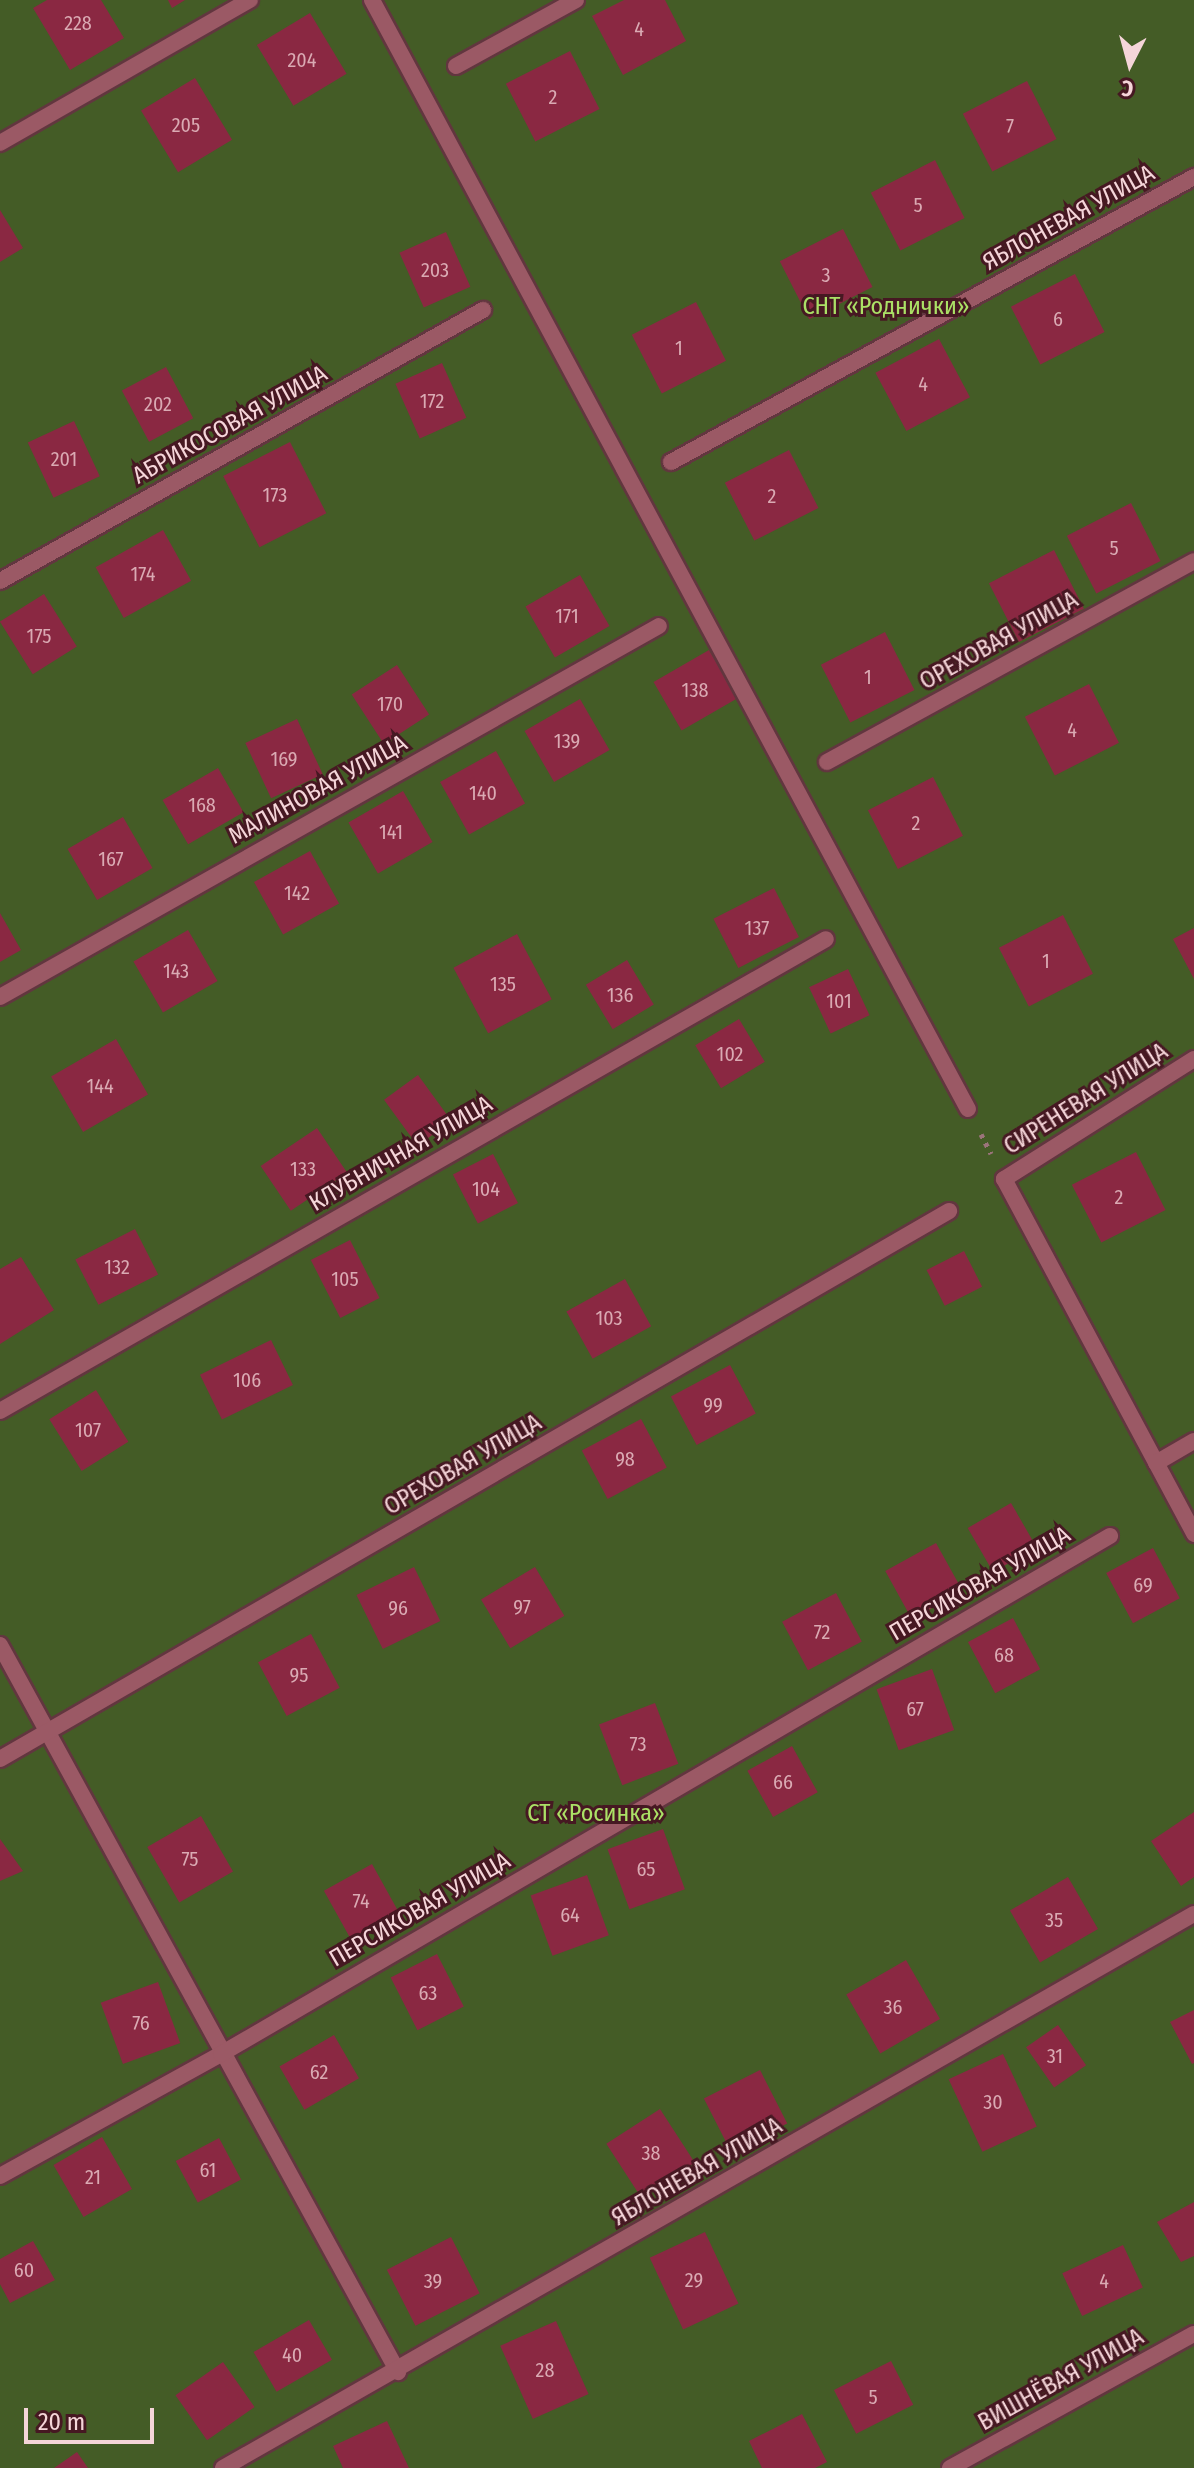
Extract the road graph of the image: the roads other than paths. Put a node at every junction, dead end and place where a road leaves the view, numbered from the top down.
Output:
1 (250, 0) edge
2 (372, 0) edge
3 (576, 0) edge
4 (456, 66) dead end
5 (0, 143) edge
6 (1194, 177) edge
7 (483, 310) dead end
8 (671, 462) dead end
9 (1194, 561) edge
10 (0, 581) edge
11 (659, 626) dead end
12 (827, 762) dead end
13 (826, 939) dead end
14 (0, 997) edge
15 (1194, 1059) edge
16 (968, 1109) road end
17 (949, 1211) dead end
18 (0, 1411) edge
19 (1194, 1441) edge
20 (1156, 1463) junction
21 (1194, 1534) edge
22 (1110, 1536) dead end
23 (0, 1645) edge
24 (49, 1732) junction
25 (0, 1759) edge
26 (1194, 1914) edge
27 (221, 2054) junction
28 (0, 2176) edge
29 (1194, 2334) edge
30 (398, 2372) junction
31 (223, 2468) edge
32 (950, 2468) edge

1 - 5 street
2 - 16 street
3 - 4 street
6 - 8 street, ЯБЛОНЕВАЯ УЛИЦА
7 - 10 street, АБРИКОСОВАЯ УЛИЦА
9 - 12 street, ОРЕХОВАЯ УЛИЦА
11 - 14 street, МАЛИНОВАЯ УЛИЦА
13 - 18 street, КЛУБНИЧНАЯ УЛИЦА
15 - 20 street, СИРЕНЕВАЯ УЛИЦА
17 - 24 street, ОРЕХОВАЯ УЛИЦА
19 - 20 street
20 - 21 street
22 - 27 street, ПЕРСИКОВАЯ УЛИЦА
23 - 24 street
24 - 25 street, ОРЕХОВАЯ УЛИЦА
24 - 27 street
26 - 30 street, ЯБЛОНЕВАЯ УЛИЦА
27 - 28 street, ПЕРСИКОВАЯ УЛИЦА
27 - 30 street
29 - 32 street, ВИШНЁВАЯ УЛИЦА
30 - 31 street, ЯБЛОНЕВАЯ УЛИЦА

